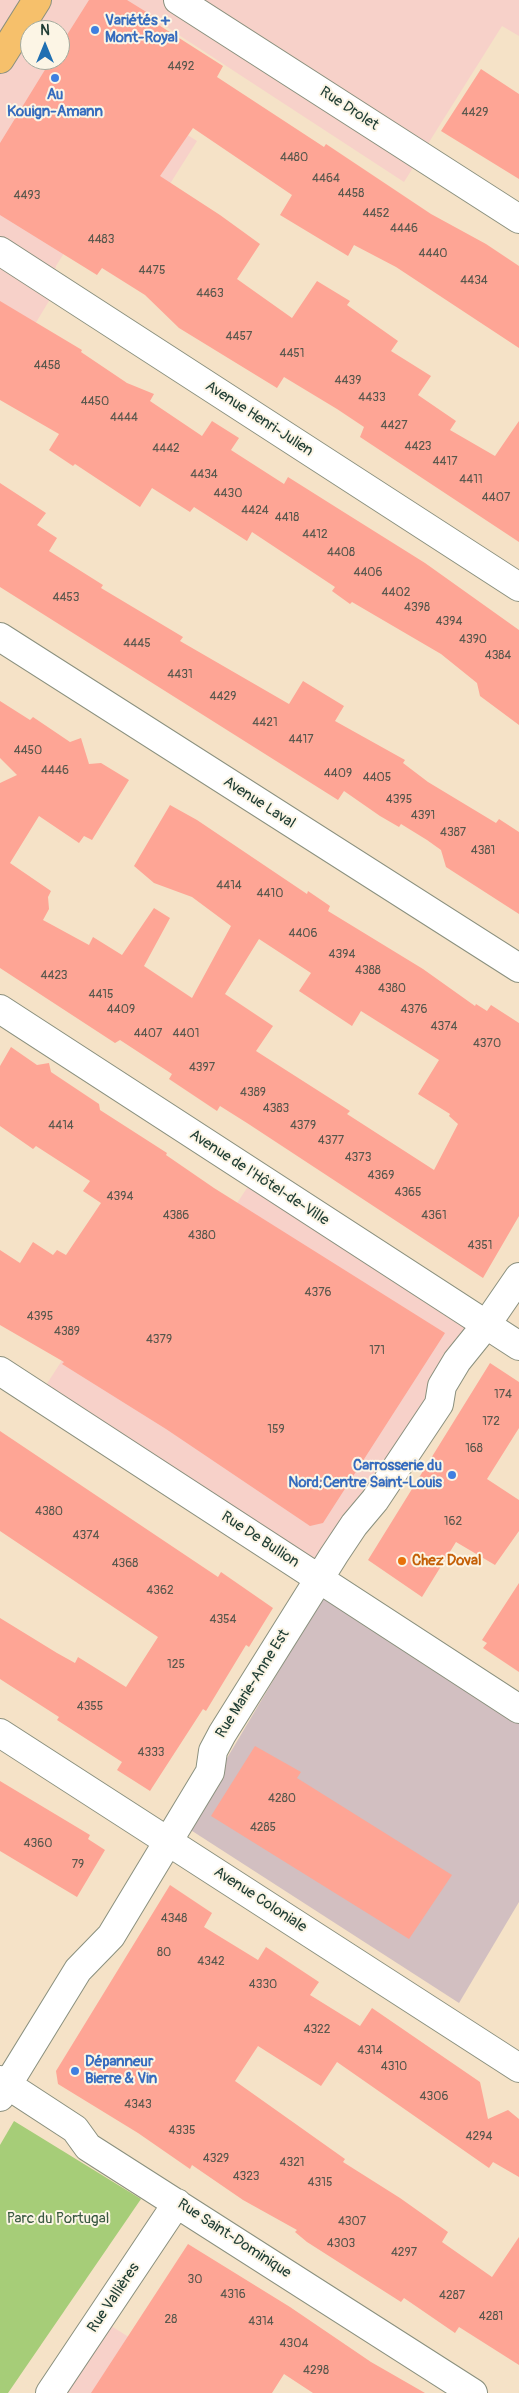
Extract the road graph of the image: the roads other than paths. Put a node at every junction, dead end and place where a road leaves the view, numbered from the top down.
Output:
1 (37, 0) edge
2 (178, 0) edge
3 (0, 59) edge
4 (519, 219) edge
5 (0, 250) edge
6 (519, 587) edge
7 (0, 637) edge
8 (519, 968) edge
9 (0, 1009) edge
10 (519, 1277) edge
11 (486, 1325) junction
12 (519, 1346) edge
13 (0, 1371) edge
14 (319, 1578) junction
15 (519, 1709) edge
16 (0, 1733) edge
17 (168, 1841) junction
18 (519, 2068) edge
19 (3, 2087) edge
20 (177, 2203) junction
21 (50, 2393) edge
22 (473, 2393) edge

1 - 3 main road
2 - 4 street, Rue Drolet
5 - 6 street, Avenue Henri-Julien
7 - 8 street, Avenue Laval
9 - 11 street, Avenue de l'Hôtel-de-Ville
10 - 11 street, Rue Marie-Anne Est
11 - 12 street, Avenue de l'Hôtel-de-Ville
11 - 14 street, Rue Marie-Anne Est
13 - 14 street, Rue De Bullion
14 - 15 street, Rue De Bullion
14 - 17 street, Rue Marie-Anne Est
16 - 17 street, Avenue Coloniale
17 - 18 street, Avenue Coloniale
17 - 19 street, Rue Marie-Anne Est
19 - 20 street, Rue Saint-Dominique
20 - 21 street, Rue Vallières
20 - 22 street, Rue Saint-Dominique

